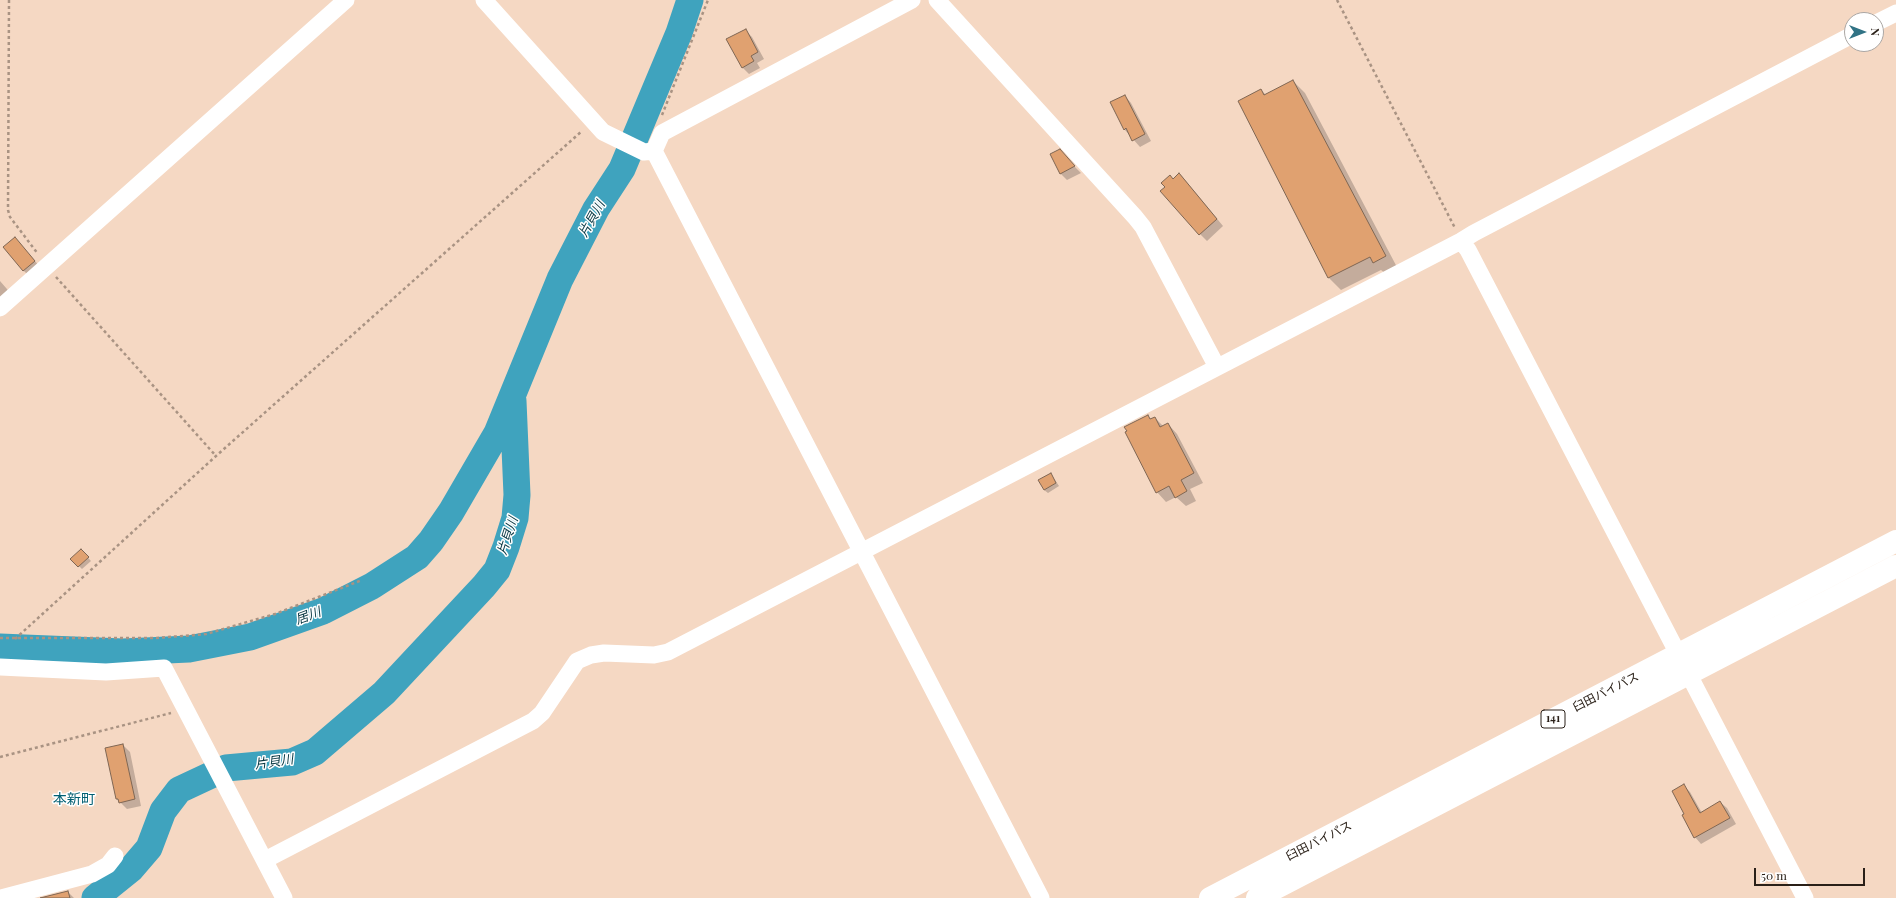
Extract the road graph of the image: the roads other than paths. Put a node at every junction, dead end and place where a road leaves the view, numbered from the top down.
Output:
1 (346, 0) edge
2 (484, 0) edge
3 (912, 0) edge
4 (937, 0) edge
5 (1896, 13) edge
6 (1884, 19) edge
7 (1844, 39) edge
8 (649, 152) junction
9 (1461, 241) junction
10 (0, 308) edge
11 (1217, 367) junction
12 (1896, 541) edge
13 (861, 551) junction
14 (1896, 566) edge
15 (1678, 654) junction
16 (0, 667) edge
17 (1688, 674) junction
18 (115, 856) dead end
19 (265, 860) junction
20 (1, 898) edge
21 (284, 898) edge
22 (1041, 898) edge
23 (1210, 898) edge
24 (1257, 898) edge
25 (1804, 898) edge

1 - 10 street
2 - 8 street
3 - 8 street
4 - 11 street
5 - 6 street
7 - 9 street
8 - 13 street
9 - 11 street
9 - 15 street
11 - 13 street
12 - 15 highway, 臼田バイパス / 141
13 - 19 street
13 - 22 street
14 - 17 highway, 臼田バイパス / 141
15 - 17 street
15 - 23 highway, 臼田バイパス / 141
16 - 19 street
17 - 24 highway, 臼田バイパス / 141
17 - 25 street
18 - 20 street
19 - 21 street

